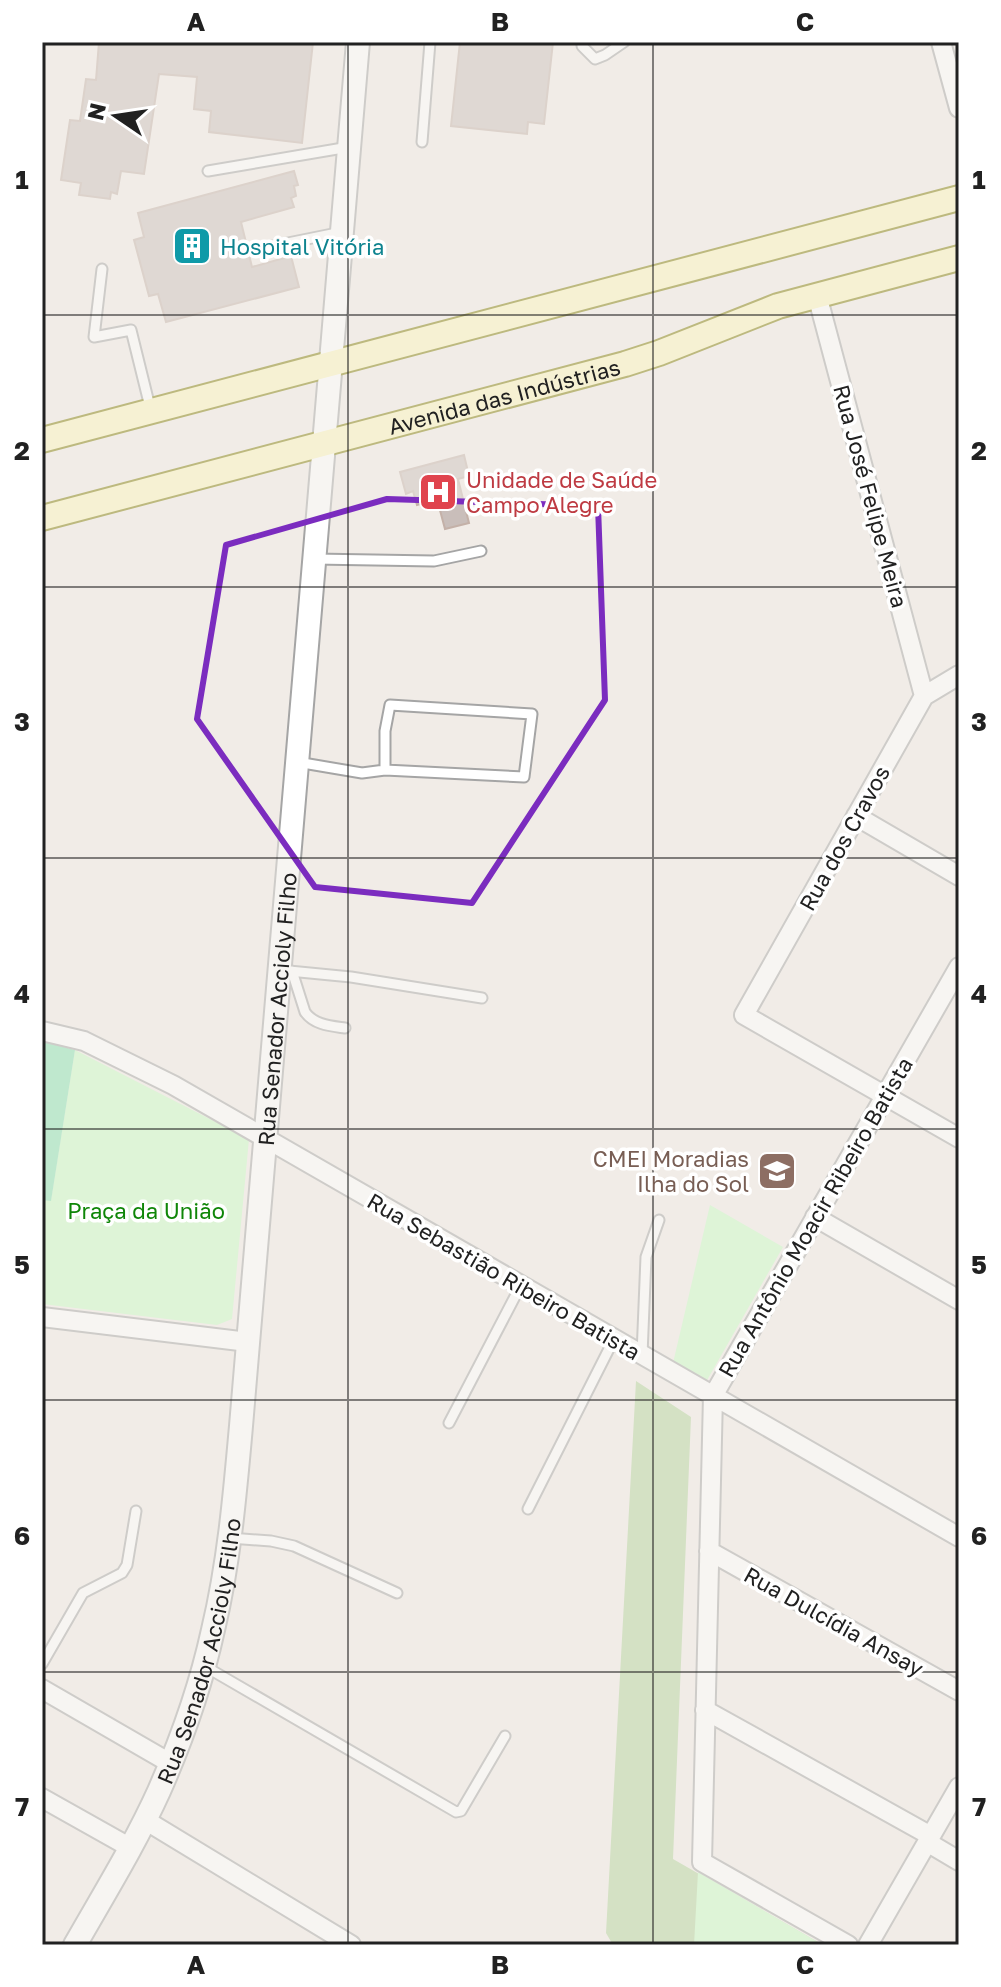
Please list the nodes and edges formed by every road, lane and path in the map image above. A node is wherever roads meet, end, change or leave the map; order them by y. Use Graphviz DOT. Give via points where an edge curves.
graph roads {
  1 [pos="358,42"];
  2 [pos="430,42"];
  3 [pos="582,42"];
  4 [pos="624,42"];
  5 [pos="941,42"];
  6 [pos="959,108"];
  7 [pos="422,142"];
  8 [pos="349,147"];
  9 [pos="208,171"];
  10 [pos="959,198"];
  11 [pos="342,232"];
  12 [pos="263,248"];
  13 [pos="959,258"];
  14 [pos="102,269"];
  15 [pos="817,295"];
  16 [pos="331,364"];
  17 [pos="151,411"];
  18 [pos="42,440"];
  19 [pos="324,444"];
  20 [pos="42,518"];
  21 [pos="481,551"];
  22 [pos="314,559"];
  23 [pos="959,675"];
  24 [pos="924,696"];
  25 [pos="297,762"];
  26 [pos="385,770"];
  27 [pos="856,816"];
  28 [pos="959,876"];
  29 [pos="286,970"];
  30 [pos="957,973"];
  31 [pos="482,998"];
  32 [pos="345,1028"];
  33 [pos="42,1031"];
  34 [pos="885,1096"];
  35 [pos="265,1138"];
  36 [pos="959,1138"];
  37 [pos="815,1217"];
  38 [pos="659,1220"];
  39 [pos="521,1285"];
  40 [pos="959,1300"];
  41 [pos="42,1317"];
  42 [pos="614,1339"];
  43 [pos="248,1342"];
  44 [pos="642,1355"];
  45 [pos="713,1396"];
  46 [pos="449,1423"];
  47 [pos="528,1509"];
  48 [pos="136,1511"];
  49 [pos="959,1537"];
  50 [pos="230,1538"];
  51 [pos="709,1551"];
  52 [pos="397,1593"];
  53 [pos="42,1664"];
  54 [pos="204,1666"];
  55 [pos="42,1689"];
  56 [pos="959,1691"];
  57 [pos="705,1710"];
  58 [pos="505,1736"];
  59 [pos="170,1763"];
  60 [pos="959,1787"];
  61 [pos="42,1798"];
  62 [pos="145,1820"];
  63 [pos="929,1839"];
  64 [pos="131,1848"];
  65 [pos="959,1861"];
  66 [pos="871,1940"];
  67 [pos="75,1945"];
  68 [pos="351,1945"];
  69 [pos="848,1945"];
  70 [pos="891,1945"];
  1 -- 8 [label="street, Rua Senador Accioly Filho"];
  2 -- 7 [label="lane"];
  3 -- 4 [label="lane" via="595,59"];
  5 -- 6 [label="street"];
  8 -- 9 [label="lane"];
  8 -- 11 [label="street, Rua Senador Accioly Filho"];
  10 -- 16 [label="main road"];
  11 -- 12 [label="lane"];
  11 -- 16 [label="street, Rua Senador Accioly Filho"];
  13 -- 15 [label="main road, Avenida das Indústrias"];
  14 -- 17 [label="lane" via="94,337 131,330"];
  15 -- 19 [label="main road, Avenida das Indústrias" via="625,364"];
  15 -- 24 [label="street, Rua José Felipe Meira"];
  16 -- 17 [label="main road"];
  16 -- 19 [label="street, Rua Senador Accioly Filho"];
  17 -- 18 [label="main road"];
  19 -- 20 [label="main road, Avenida das Indústrias"];
  19 -- 22 [label="street, Rua Senador Accioly Filho"];
  21 -- 22 [label="lane" via="434,561"];
  22 -- 25 [label="street, Rua Senador Accioly Filho"];
  23 -- 24 [label="street, Rua dos Cravos"];
  24 -- 27 [label="street, Rua dos Cravos"];
  25 -- 26 [label="lane" via="362,773"];
  25 -- 29 [label="street, Rua Senador Accioly Filho"];
  26 -- 26 [label="lane" via="524,777 532,714 390,705"];
  27 -- 28 [label="street"];
  27 -- 34 [label="street, Rua dos Cravos" via="744,1015"];
  29 -- 31 [label="lane"];
  29 -- 32 [label="lane" via="309,1018"];
  29 -- 35 [label="street, Rua Senador Accioly Filho"];
  30 -- 34 [label="street, Rua Antônio Moacir Ribeiro Batista"];
  33 -- 35 [label="street, Rua Sebastião Ribeiro Batista" via="114,1055"];
  34 -- 36 [label="street"];
  34 -- 37 [label="street, Rua Antônio Moacir Ribeiro Batista"];
  35 -- 39 [label="street, Rua Sebastião Ribeiro Batista"];
  35 -- 43 [label="street, Rua Senador Accioly Filho"];
  37 -- 40 [label="street"];
  37 -- 45 [label="street, Rua Antônio Moacir Ribeiro Batista"];
  38 -- 44 [label="lane" via="646,1257"];
  39 -- 42 [label="street, Rua Sebastião Ribeiro Batista"];
  39 -- 46 [label="lane"];
  41 -- 43 [label="street"];
  42 -- 44 [label="street, Rua Sebastião Ribeiro Batista"];
  42 -- 47 [label="lane"];
  43 -- 50 [label="street, Rua Senador Accioly Filho"];
  44 -- 45 [label="street, Rua Sebastião Ribeiro Batista"];
  45 -- 49 [label="street, Rua Sebastião Ribeiro Batista"];
  45 -- 51 [label="street, Rua Antônio Moacir Ribeiro Batista"];
  48 -- 53 [label="lane" via="127,1565 122,1573 83,1593"];
  50 -- 52 [label="lane" via="294,1546"];
  50 -- 54 [label="street, Rua Senador Accioly Filho"];
  51 -- 56 [label="street, Rua Dulcídia Ansay"];
  51 -- 57 [label="street, Rua Antônio Moacir Ribeiro Batista"];
  54 -- 58 [label="lane" via="456,1812"];
  54 -- 59 [label="street, Rua Senador Accioly Filho"];
  55 -- 59 [label="street"];
  57 -- 63 [label="street"];
  57 -- 69 [label="street, Rua Antônio Moacir Ribeiro Batista" via="702,1862"];
  59 -- 62 [label="street, Rua Senador Accioly Filho"];
  60 -- 63 [label="street"];
  61 -- 64 [label="street"];
  62 -- 64 [label="street, Rua Senador Accioly Filho"];
  62 -- 68 [label="street"];
  63 -- 65 [label="street"];
  63 -- 66 [label="street"];
  64 -- 67 [label="street, Rua Senador Accioly Filho"];
  66 -- 70 [label="street"];
}
